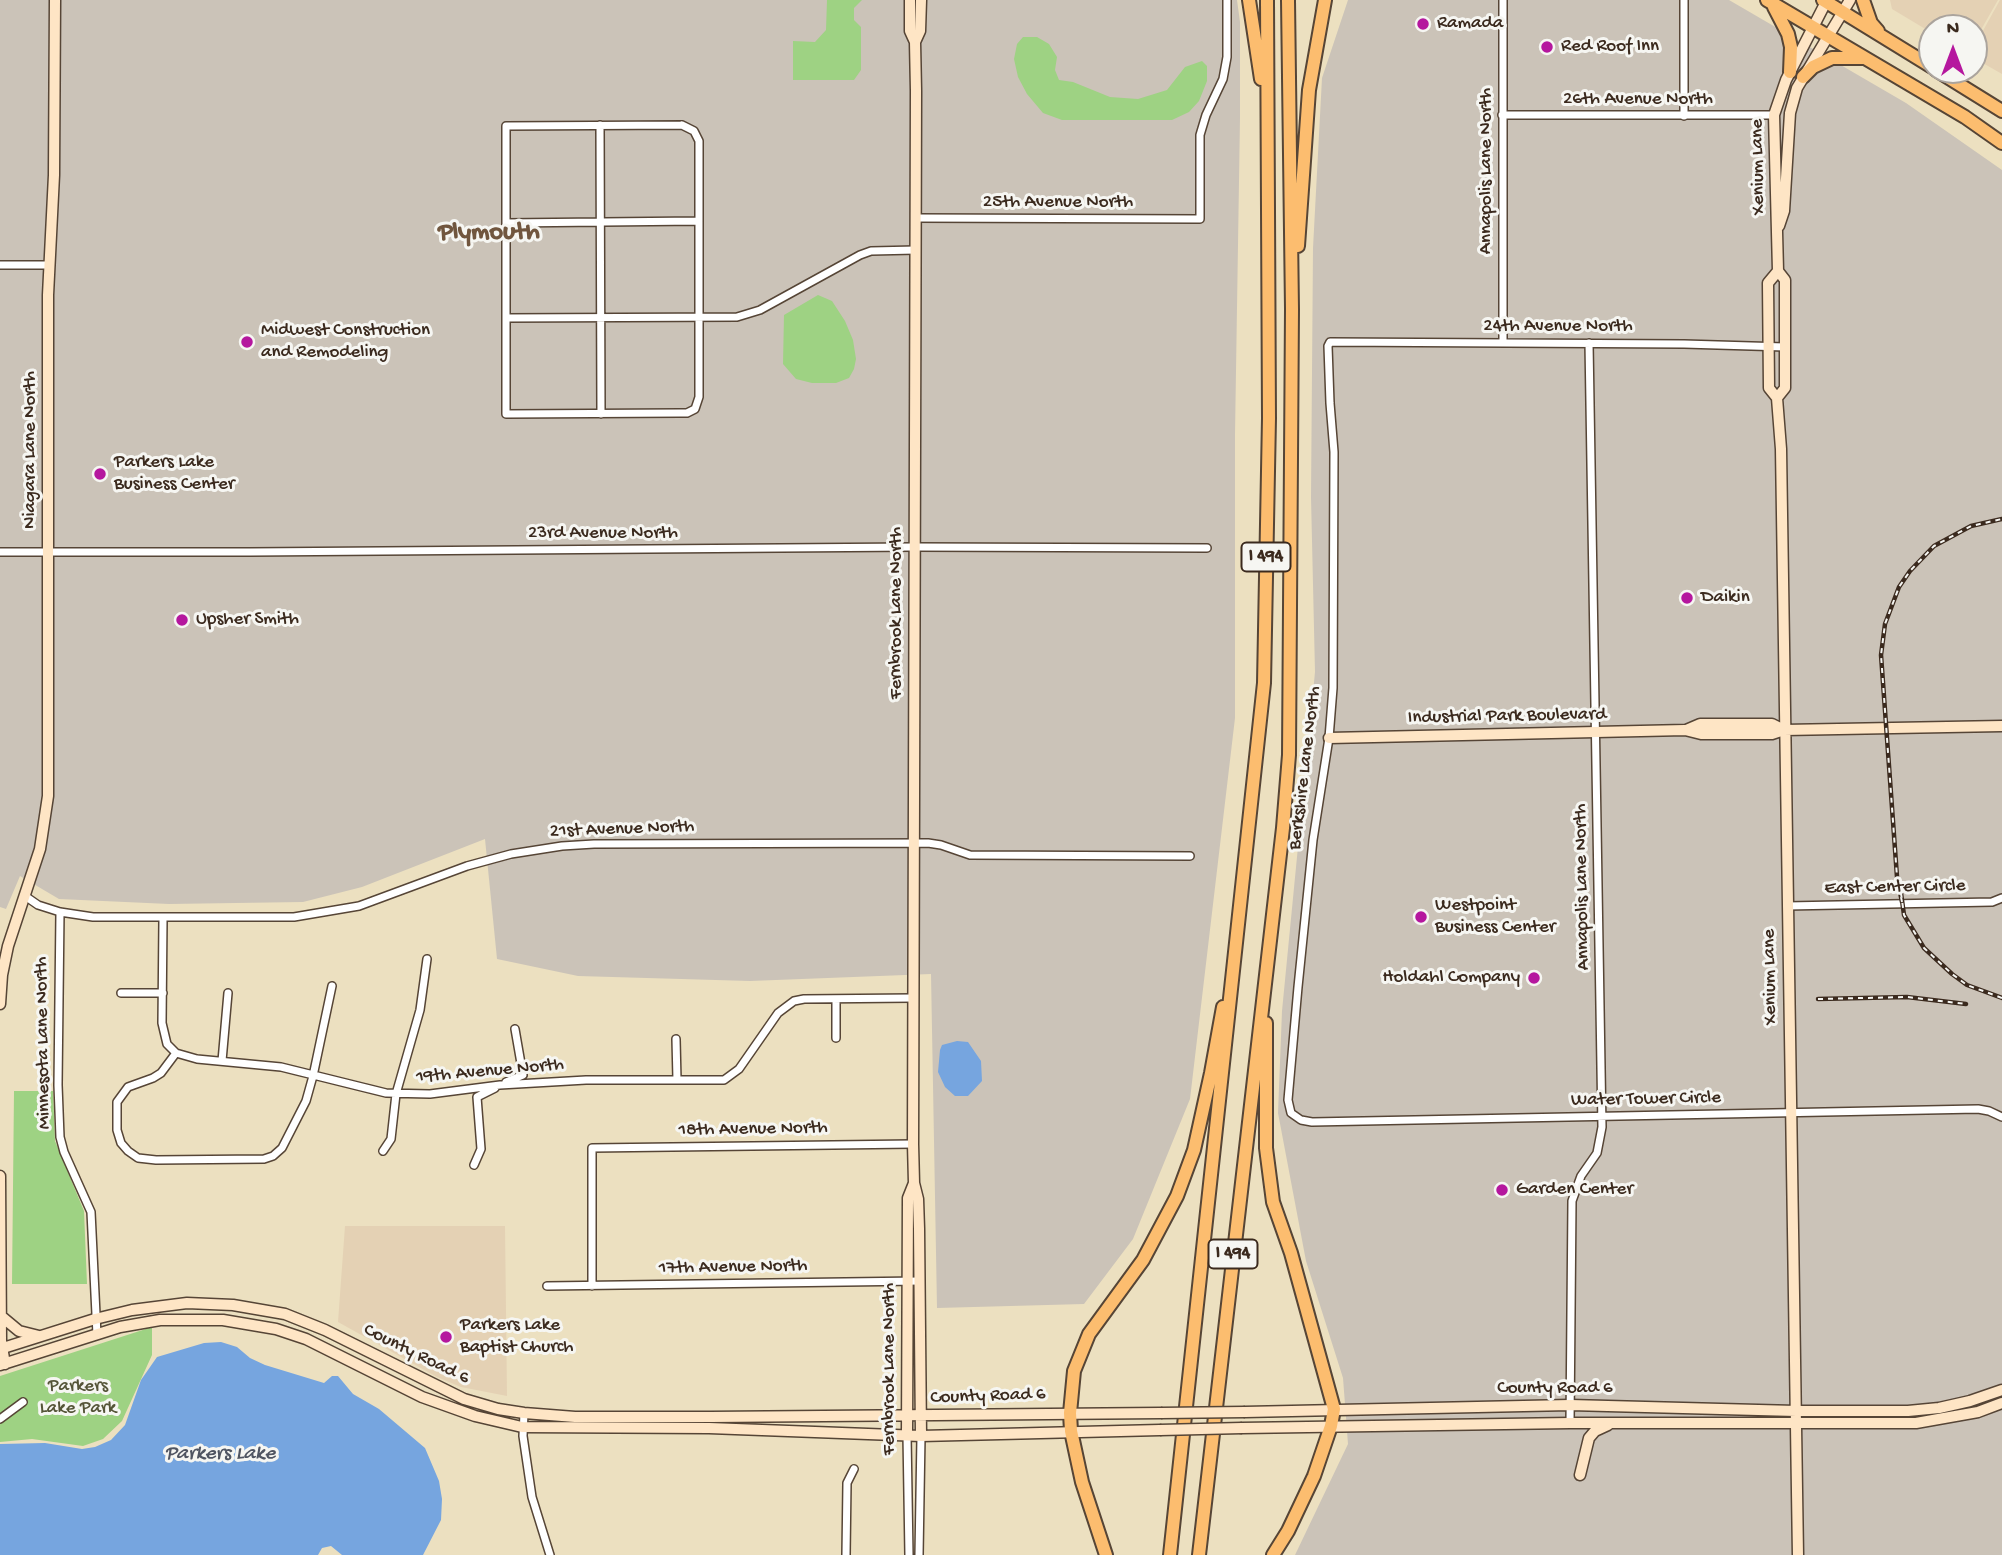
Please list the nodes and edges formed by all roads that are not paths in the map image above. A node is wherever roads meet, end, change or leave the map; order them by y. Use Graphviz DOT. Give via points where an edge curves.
graph roads {
  1 [pos="55,0"];
  2 [pos="910,0"];
  3 [pos="921,0"];
  4 [pos="1227,0"];
  5 [pos="1249,0"];
  6 [pos="1267,0"];
  7 [pos="1288,0"];
  8 [pos="1325,0"];
  9 [pos="1503,0"];
  10 [pos="1684,0"];
  11 [pos="1850,0"];
  12 [pos="1863,0"];
  13 [pos="1768,1"];
  14 [pos="1825,1"];
  15 [pos="1842,12"];
  16 [pos="1812,28"];
  17 [pos="1827,36"];
  18 [pos="1882,37"];
  19 [pos="915,42"];
  20 [pos="1866,58"];
  21 [pos="1918,59"];
  22 [pos="1796,75"];
  23 [pos="1958,84"];
  24 [pos="2002,111"];
  25 [pos="1774,115"];
  26 [pos="1502,116"];
  27 [pos="1684,116"];
  28 [pos="600,125"];
  29 [pos="2002,143"];
  30 [pos="1268,146"];
  31 [pos="916,218"];
  32 [pos="699,221"];
  33 [pos="600,222"];
  34 [pos="506,223"];
  35 [pos="1777,230"];
  36 [pos="916,250"];
  37 [pos="0,265"];
  38 [pos="48,265"];
  39 [pos="1778,271"];
  40 [pos="1292,309"];
  41 [pos="699,317"];
  42 [pos="506,318"];
  43 [pos="600,318"];
  44 [pos="1331,342"];
  45 [pos="1503,343"];
  46 [pos="1589,343"];
  47 [pos="1769,345"];
  48 [pos="1785,347"];
  49 [pos="1777,398"];
  50 [pos="601,414"];
  51 [pos="915,547"];
  52 [pos="1207,548"];
  53 [pos="0,552"];
  54 [pos="48,552"];
  55 [pos="2002,726"];
  56 [pos="1784,730"];
  57 [pos="1596,733"];
  58 [pos="1329,738"];
  59 [pos="914,843"];
  60 [pos="1190,856"];
  61 [pos="25,896"];
  62 [pos="2002,898"];
  63 [pos="1787,906"];
  64 [pos="60,912"];
  65 [pos="163,919"];
  66 [pos="1268,953"];
  67 [pos="428,959"];
  68 [pos="1235,966"];
  69 [pos="332,986"];
  70 [pos="121,993"];
  71 [pos="163,993"];
  72 [pos="228,993"];
  73 [pos="913,998"];
  74 [pos="836,999"];
  75 [pos="0,1004"];
  76 [pos="515,1029"];
  77 [pos="836,1038"];
  78 [pos="676,1039"];
  79 [pos="176,1053"];
  80 [pos="222,1060"];
  81 [pos="313,1076"];
  82 [pos="677,1080"];
  83 [pos="500,1085"];
  84 [pos="396,1094"];
  85 [pos="1291,1113"];
  86 [pos="1790,1113"];
  87 [pos="1602,1116"];
  88 [pos="2002,1117"];
  89 [pos="913,1144"];
  90 [pos="383,1151"];
  91 [pos="474,1165"];
  92 [pos="0,1175"];
  93 [pos="914,1183"];
  94 [pos="908,1281"];
  95 [pos="920,1281"];
  96 [pos="547,1286"];
  97 [pos="592,1286"];
  98 [pos="1,1315"];
  99 [pos="95,1319"];
  100 [pos="97,1335"];
  101 [pos="41,1336"];
  102 [pos="1,1349"];
  103 [pos="3,1364"];
  104 [pos="2002,1390"];
  105 [pos="23,1402"];
  106 [pos="2002,1403"];
  107 [pos="1570,1405"];
  108 [pos="1334,1409"];
  109 [pos="1796,1411"];
  110 [pos="1070,1412"];
  111 [pos="524,1413"];
  112 [pos="922,1416"];
  113 [pos="908,1417"];
  114 [pos="0,1419"];
  115 [pos="1570,1423"];
  116 [pos="1611,1424"];
  117 [pos="1796,1425"];
  118 [pos="1331,1426"];
  119 [pos="522,1427"];
  120 [pos="1070,1431"];
  121 [pos="908,1435"];
  122 [pos="921,1436"];
  123 [pos="854,1469"];
  124 [pos="1580,1475"];
  125 [pos="550,1555"];
  126 [pos="846,1555"];
  127 [pos="909,1555"];
  128 [pos="919,1555"];
  129 [pos="1107,1555"];
  130 [pos="1170,1555"];
  131 [pos="1199,1555"];
  132 [pos="1273,1555"];
  133 [pos="1798,1555"];
  1 -- 38 [label="main road, Niagara Lane North" via="54,175"];
  2 -- 19 [label="main road, Fernbrook Lane North" via="910,32"];
  3 -- 19 [label="main road, Fernbrook Lane North"];
  4 -- 31 [label="street, 25th Avenue North" via="1223,79 1200,135 1200,219"];
  5 -- 30 [label="highway"];
  6 -- 30 [label="highway, I 494"];
  7 -- 40 [label="highway, I 494"];
  8 -- 40 [label="highway" via="1309,90"];
  9 -- 26 [label="street, Annapolis Lane North"];
  10 -- 27 [label="street"];
  11 -- 15 [label="main road, Xenium Lane"];
  12 -- 18 [label="highway"];
  13 -- 16 [label="highway"];
  13 -- 22 [label="highway" via="1788,33"];
  14 -- 15 [label="highway"];
  14 -- 16 [label="main road, Xenium Lane"];
  15 -- 17 [label="main road, Xenium Lane"];
  15 -- 18 [label="highway"];
  16 -- 17 [label="highway"];
  16 -- 22 [label="main road, Xenium Lane"];
  17 -- 20 [label="highway"];
  17 -- 22 [label="main road, Xenium Lane"];
  18 -- 21 [label="highway"];
  19 -- 31 [label="main road, Fernbrook Lane North"];
  20 -- 22 [label="highway" via="1832,58"];
  20 -- 29 [label="highway"];
  22 -- 25 [label="main road, Xenium Lane"];
  22 -- 35 [label="main road, Xenium Lane" via="1784,211"];
  23 -- 24 [label="highway"];
  25 -- 27 [label="street, 26th Avenue North"];
  25 -- 35 [label="main road, Xenium Lane"];
  26 -- 27 [label="street, 26th Avenue North"];
  26 -- 45 [label="street, Annapolis Lane North"];
  28 -- 32 [label="street" via="682,125 694,131 699,141"];
  28 -- 33 [label="street"];
  28 -- 34 [label="street" via="506,126"];
  30 -- 68 [label="highway, I 494" via="1264,683"];
  31 -- 36 [label="main road, Fernbrook Lane North"];
  32 -- 33 [label="street"];
  32 -- 41 [label="street"];
  33 -- 34 [label="street"];
  33 -- 43 [label="street"];
  34 -- 42 [label="street"];
  35 -- 39 [label="main road, Xenium Lane"];
  36 -- 41 [label="street" via="860,254 760,310 737,317"];
  36 -- 51 [label="main road, Fernbrook Lane North"];
  37 -- 38 [label="street"];
  38 -- 54 [label="main road, Niagara Lane North"];
  39 -- 47 [label="main road, Xenium Lane" via="1768,283"];
  39 -- 48 [label="main road, Xenium Lane" via="1785,280"];
  40 -- 66 [label="highway, I 494" via="1289,755"];
  41 -- 43 [label="street"];
  41 -- 50 [label="street" via="699,402 695,409 687,413"];
  42 -- 43 [label="street"];
  42 -- 50 [label="street" via="506,414"];
  43 -- 50 [label="street"];
  44 -- 45 [label="street, 24th Avenue North"];
  44 -- 58 [label="street, Berkshire Lane North" via="1333,688"];
  45 -- 46 [label="street, 24th Avenue North"];
  46 -- 47 [label="street, 24th Avenue North"];
  46 -- 57 [label="street, Annapolis Lane North"];
  47 -- 48 [label="street, 24th Avenue North"];
  47 -- 49 [label="main road, Xenium Lane" via="1769,388"];
  48 -- 49 [label="main road, Xenium Lane" via="1785,388"];
  49 -- 56 [label="main road, Xenium Lane"];
  51 -- 52 [label="street, 23rd Avenue North"];
  51 -- 54 [label="street, 23rd Avenue North"];
  51 -- 59 [label="main road, Fernbrook Lane North"];
  53 -- 54 [label="street, 23rd Avenue North"];
  54 -- 61 [label="main road, Niagara Lane North" via="48,796 40,849"];
  55 -- 56 [label="main road, Industrial Park Boulevard"];
  56 -- 57 [label="main road, Industrial Park Boulevard" via="1769,734 1685,730"];
  56 -- 63 [label="main road, Xenium Lane"];
  57 -- 58 [label="main road, Industrial Park Boulevard"];
  57 -- 87 [label="street, Annapolis Lane North"];
  58 -- 85 [label="street, Berkshire Lane North" via="1298,987 1287,1100"];
  59 -- 60 [label="street, 21st Avenue North" via="941,845 970,855"];
  59 -- 65 [label="street, 21st Avenue North" via="562,846 498,857 384,899 327,913"];
  59 -- 73 [label="main road, Fernbrook Lane North"];
  61 -- 64 [label="street, 21st Avenue North"];
  61 -- 75 [label="main road, Niagara Lane North" via="8,946"];
  62 -- 63 [label="street, East Center Circle" via="1992,902"];
  63 -- 86 [label="main road, Xenium Lane"];
  64 -- 65 [label="street, 21st Avenue North"];
  64 -- 99 [label="street, Minnesota Lane North" via="60,1137 91,1212"];
  65 -- 71 [label="street"];
  66 -- 108 [label="highway" via="1266,1148 1273,1202"];
  66 -- 131 [label="highway, I 494"];
  67 -- 84 [label="street" via="420,1010"];
  68 -- 110 [label="highway" via="1226,987 1194,1150 1177,1196 1143,1260 1084,1343 1074,1371"];
  68 -- 130 [label="highway, I 494"];
  69 -- 81 [label="street"];
  70 -- 71 [label="street"];
  71 -- 79 [label="street" via="164,1035"];
  72 -- 80 [label="street"];
  73 -- 74 [label="street, 19th Avenue North"];
  73 -- 89 [label="main road, Fernbrook Lane North"];
  74 -- 77 [label="street"];
  74 -- 82 [label="street, 19th Avenue North" via="804,999 785,1006 732,1075 714,1081"];
  76 -- 83 [label="street" via="523,1075"];
  78 -- 82 [label="street"];
  79 -- 80 [label="street, 19th Avenue North"];
  79 -- 81 [label="street" via="161,1073 128,1087 117,1102 121,1143 138,1158 273,1156 282,1148 306,1101"];
  80 -- 81 [label="street, 19th Avenue North"];
  81 -- 84 [label="street, 19th Avenue North"];
  82 -- 83 [label="street, 19th Avenue North"];
  83 -- 84 [label="street, 19th Avenue North"];
  83 -- 91 [label="street" via="477,1097 481,1149"];
  84 -- 90 [label="street" via="391,1139"];
  85 -- 87 [label="street, Water Tower Circle" via="1312,1122"];
  86 -- 87 [label="street, Water Tower Circle"];
  86 -- 88 [label="street, Water Tower Circle" via="1978,1110"];
  86 -- 109 [label="main road, Xenium Lane"];
  87 -- 107 [label="street, Annapolis Lane North" via="1597,1153 1581,1176 1572,1201"];
  89 -- 93 [label="main road, Fernbrook Lane North"];
  89 -- 97 [label="street, 18th Avenue North" via="593,1148"];
  92 -- 98 [label="main road"];
  93 -- 94 [label="main road, Fernbrook Lane North" via="908,1198"];
  93 -- 95 [label="main road, Fernbrook Lane North"];
  94 -- 95 [label="street, 17th Avenue North"];
  94 -- 97 [label="street, 17th Avenue North"];
  94 -- 113 [label="main road, Fernbrook Lane North"];
  95 -- 112 [label="main road, Fernbrook Lane North"];
  96 -- 97 [label="street, 17th Avenue North"];
  98 -- 101 [label="main road" via="19,1331"];
  98 -- 102 [label="main road"];
  99 -- 100 [label="street, Minnesota Lane North"];
  99 -- 101 [label="main road, County Road 6"];
  99 -- 111 [label="main road, County Road 6" via="187,1303 259,1308 325,1331 464,1399"];
  100 -- 103 [label="main road, County Road 6"];
  100 -- 119 [label="main road, County Road 6" via="160,1320 250,1323 306,1339 422,1397"];
  101 -- 102 [label="main road, County Road 6"];
  102 -- 103 [label="main road"];
  104 -- 109 [label="main road, County Road 6" via="1939,1408"];
  105 -- 114 [label="street"];
  106 -- 117 [label="main road, County Road 6" via="1916,1423"];
  107 -- 108 [label="main road, County Road 6"];
  107 -- 109 [label="main road, County Road 6"];
  107 -- 115 [label="street, Annapolis Lane North"];
  108 -- 110 [label="main road, County Road 6, bridge"];
  108 -- 118 [label="highway"];
  109 -- 117 [label="main road, Xenium Lane"];
  110 -- 112 [label="main road, County Road 6"];
  110 -- 120 [label="highway"];
  111 -- 113 [label="main road, County Road 6"];
  111 -- 119 [label="street"];
  112 -- 113 [label="main road, County Road 6"];
  112 -- 122 [label="main road, Fernbrook Lane North"];
  113 -- 121 [label="main road, Fernbrook Lane North"];
  115 -- 116 [label="main road, County Road 6"];
  115 -- 118 [label="main road, County Road 6"];
  116 -- 117 [label="main road, County Road 6"];
  116 -- 124 [label="main road" via="1589,1438"];
  117 -- 133 [label="main road, Xenium Lane"];
  118 -- 120 [label="main road, County Road 6, bridge"];
  118 -- 132 [label="highway" via="1314,1476"];
  119 -- 121 [label="main road, County Road 6"];
  119 -- 125 [label="street" via="532,1497"];
  120 -- 122 [label="main road, County Road 6"];
  120 -- 129 [label="highway"];
  121 -- 122 [label="main road, County Road 6"];
  121 -- 127 [label="street, Fernbrook Lane North"];
  122 -- 128 [label="street, Fernbrook Lane North"];
  123 -- 126 [label="street" via="846,1483"];
}
